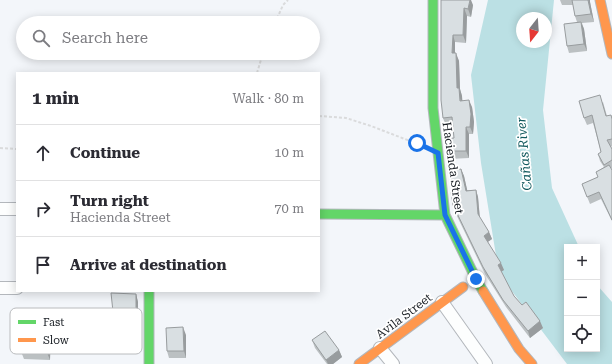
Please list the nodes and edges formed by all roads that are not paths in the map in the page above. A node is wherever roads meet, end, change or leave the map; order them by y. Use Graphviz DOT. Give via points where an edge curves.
graph roads {
  1 [pos="433,0"];
  2 [pos="600,0"];
  3 [pos="612,54"];
  4 [pos="0,209"];
  5 [pos="16,209"];
  6 [pos="320,214"];
  7 [pos="445,215"];
  8 [pos="463,287"];
  9 [pos="0,288"];
  10 [pos="16,288"];
  11 [pos="149,292"];
  12 [pos="442,302"];
  13 [pos="380,348"];
  14 [pos="149,364"];
  15 [pos="359,364"];
  16 [pos="392,364"];
  17 [pos="486,364"];
  18 [pos="532,364"];
  1 -- 7 [label="street, Hacienda Street" via="433,108"];
  2 -- 3 [label="street"];
  4 -- 5 [label="street"];
  6 -- 7 [label="street"];
  7 -- 18 [label="street, Hacienda Street" via="476,279 519,349"];
  8 -- 12 [label="street, Avila Street"];
  9 -- 10 [label="street"];
  11 -- 14 [label="street"];
  12 -- 13 [label="street, Avila Street"];
  12 -- 17 [label="street"];
  13 -- 15 [label="street, Avila Street"];
  13 -- 16 [label="street"];
}
